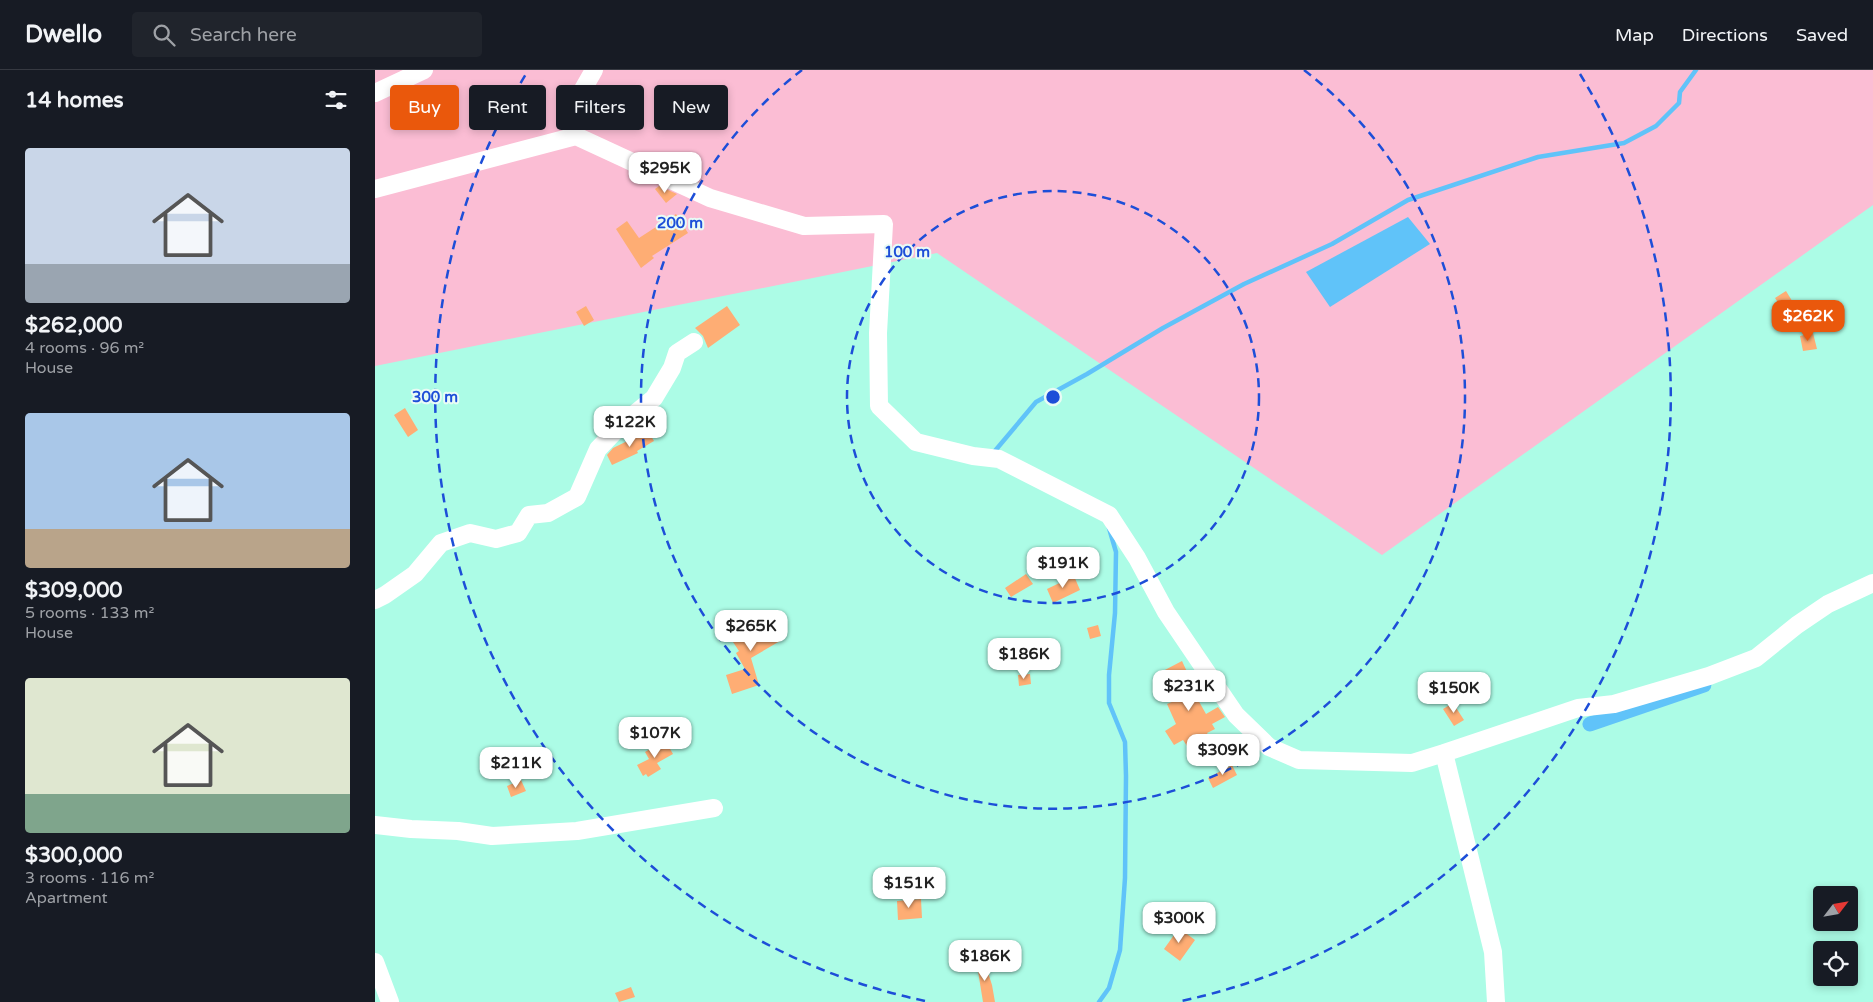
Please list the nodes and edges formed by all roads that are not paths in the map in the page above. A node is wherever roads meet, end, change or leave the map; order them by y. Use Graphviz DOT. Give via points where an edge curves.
graph roads {
  1 [pos="424,70"];
  2 [pos="594,70"];
  3 [pos="375,93"];
  4 [pos="576,136"];
  5 [pos="375,189"];
  6 [pos="694,342"];
  7 [pos="1873,583"];
  8 [pos="375,600"];
  9 [pos="1444,752"];
  10 [pos="714,808"];
  11 [pos="375,824"];
  12 [pos="375,962"];
  13 [pos="390,1002"];
  14 [pos="1495,1002"];
  1 -- 3 [label="street"];
  2 -- 4 [label="street" via="574,105"];
  4 -- 5 [label="street"];
  4 -- 9 [label="street" via="710,198 804,226 884,224 878,334 879,406 916,442 999,459 1109,515 1166,612 1236,715 1269,747 1299,760 1412,763"];
  6 -- 8 [label="street" via="677,353 654,398 598,449 577,498 547,513 529,515 518,533 496,539 470,533 441,543 415,574"];
  7 -- 9 [label="street" via="1828,604 1756,658 1709,676 1613,704 1578,708"];
  9 -- 14 [label="street" via="1493,952"];
  10 -- 11 [label="street" via="577,831 492,836"];
  12 -- 13 [label="street"];
}
